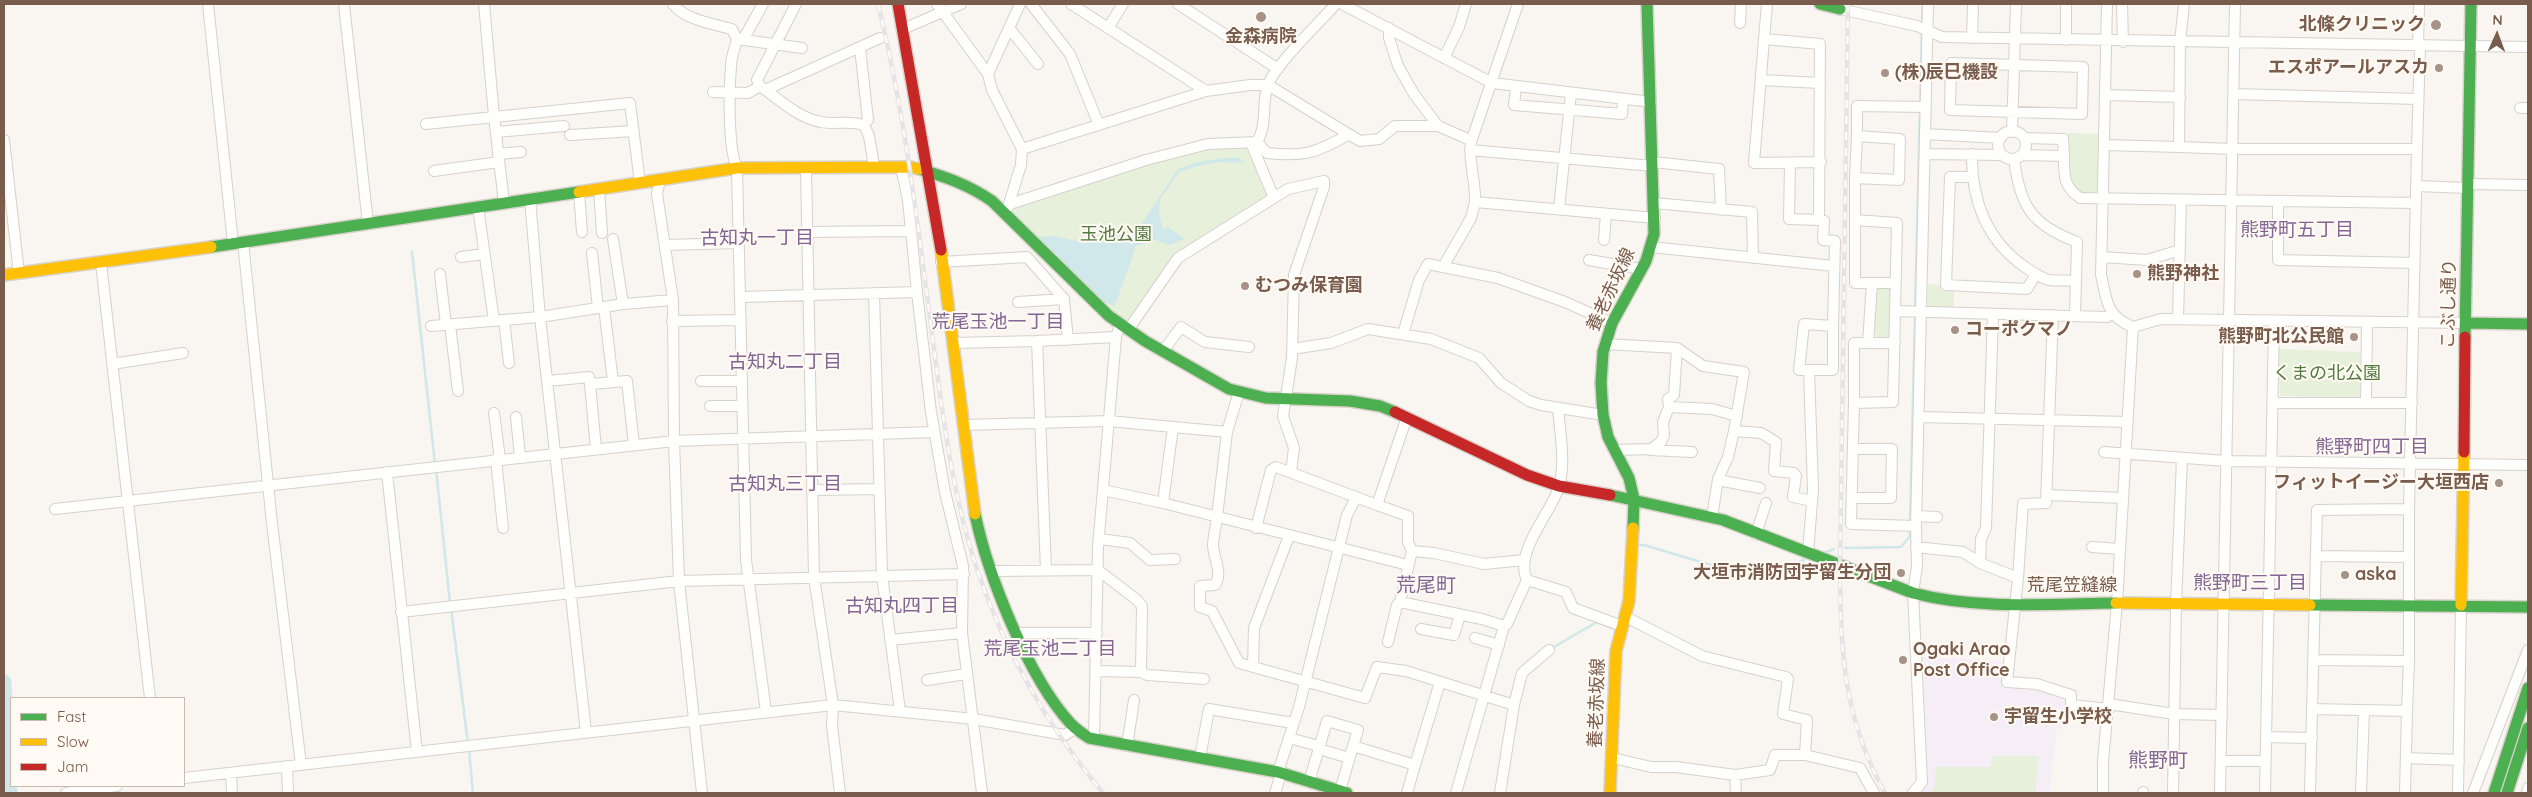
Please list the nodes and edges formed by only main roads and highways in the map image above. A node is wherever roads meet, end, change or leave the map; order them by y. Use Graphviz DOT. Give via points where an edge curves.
graph roads {
  1 [pos="898,4"];
  2 [pos="1647,4"];
  3 [pos="1820,4"];
  4 [pos="2471,4"];
  5 [pos="1840,7"];
  6 [pos="927,170"];
  7 [pos="4,275"];
  8 [pos="2466,323"];
  9 [pos="2528,324"];
  10 [pos="1634,499"];
  11 [pos="2461,605"];
  12 [pos="2528,607"];
  13 [pos="2528,688"];
  14 [pos="2528,728"];
  15 [pos="1344,792"];
  16 [pos="1610,793"];
  17 [pos="2494,793"];
  18 [pos="2507,793"];
  1 -- 6 [label="main road"];
  2 -- 10 [label="main road, 養老赤坂線" via="1655,218 1651,247 1612,323 1605,344 1601,383 1608,437 1630,478"];
  3 -- 5 [label="main road"];
  4 -- 8 [label="main road, こぶし通り"];
  6 -- 7 [label="main road, 荒尾笠縫線" via="874,166 737,168"];
  6 -- 10 [label="main road, 荒尾笠縫線" via="975,189 1007,208 1080,290 1124,328 1239,392 1266,398 1350,401 1380,406 1527,475 1559,486"];
  6 -- 15 [label="main road" via="954,343 977,525 1018,633 1061,712 1083,735 1094,739 1279,773"];
  8 -- 9 [label="main road"];
  8 -- 11 [label="main road, こぶし通り"];
  10 -- 11 [label="main road, 荒尾笠縫線" via="1712,517 1913,593 1968,604"];
  10 -- 16 [label="main road, 養老赤坂線" via="1629,601 1616,651"];
  11 -- 12 [label="main road, 荒尾笠縫線"];
  13 -- 17 [label="main road"];
  14 -- 18 [label="main road"];
}
